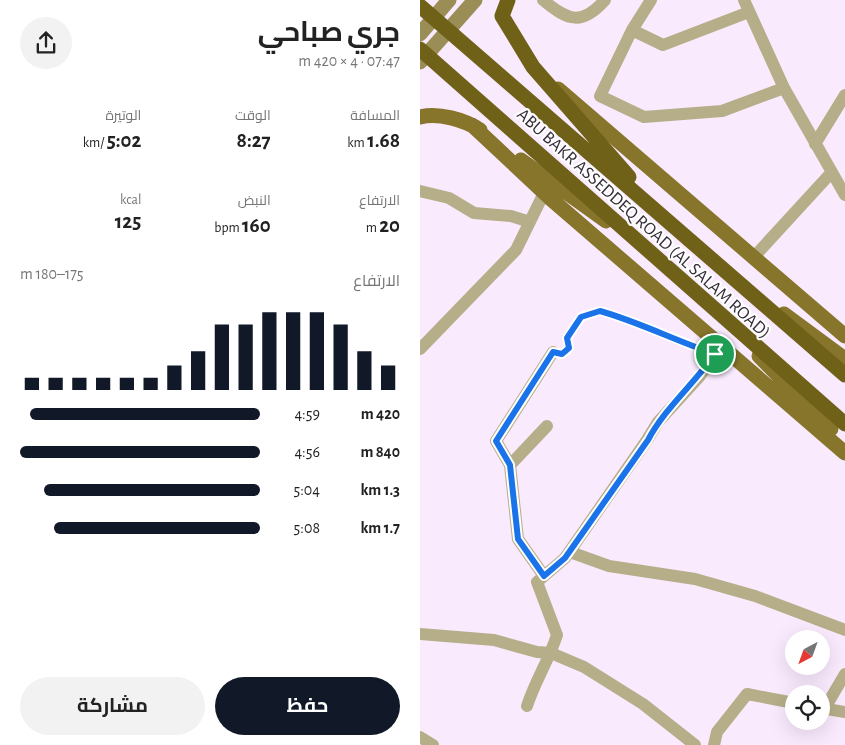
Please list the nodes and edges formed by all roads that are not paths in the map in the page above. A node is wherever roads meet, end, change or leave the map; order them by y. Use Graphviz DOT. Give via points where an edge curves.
graph roads {
  1 [pos="449,0"];
  2 [pos="475,0"];
  3 [pos="508,0"];
  4 [pos="544,0"];
  5 [pos="605,0"];
  6 [pos="651,0"];
  7 [pos="420,6"];
  8 [pos="747,6"];
  9 [pos="632,30"];
  10 [pos="420,34"];
  11 [pos="420,49"];
  12 [pos="420,62"];
  13 [pos="533,67"];
  14 [pos="784,88"];
  15 [pos="845,95"];
  16 [pos="420,117"];
  17 [pos="472,125"];
  18 [pos="815,144"];
  19 [pos="831,173"];
  20 [pos="420,191"];
  21 [pos="544,192"];
  22 [pos="845,196"];
  23 [pos="666,219"];
  24 [pos="530,222"];
  25 [pos="642,246"];
  26 [pos="752,258"];
  27 [pos="731,275"];
  28 [pos="709,306"];
  29 [pos="845,336"];
  30 [pos="420,349"];
  31 [pos="718,350"];
  32 [pos="553,352"];
  33 [pos="845,359"];
  34 [pos="845,375"];
  35 [pos="845,424"];
  36 [pos="547,426"];
  37 [pos="845,443"];
  38 [pos="845,453"];
  39 [pos="510,465"];
  40 [pos="570,552"];
  41 [pos="544,576"];
  42 [pos="845,630"];
  43 [pos="420,634"];
  44 [pos="551,653"];
  45 [pos="845,674"];
  46 [pos="830,697"];
  47 [pos="785,701"];
  48 [pos="528,706"];
  49 [pos="830,709"];
  50 [pos="845,712"];
  51 [pos="420,737"];
  52 [pos="433,745"];
  53 [pos="695,745"];
  54 [pos="714,745"];
  1 -- 10 [label="main road"];
  2 -- 12 [label="main road"];
  3 -- 13 [label="highway" via="502,16"];
  4 -- 5 [label="street" via="557,12 574,18 593,14"];
  6 -- 9 [label="street"];
  7 -- 23 [label="highway, ABU BAKR ASSEDDEQ ROAD (AL SALAM ROAD)"];
  8 -- 9 [label="street" via="663,45"];
  8 -- 14 [label="street"];
  9 -- 14 [label="street" via="600,96 644,117 722,111"];
  11 -- 25 [label="highway, ABU BAKR ASSEDDEQ ROAD (AL SALAM ROAD)"];
  13 -- 23 [label="highway"];
  13 -- 26 [label="main road"];
  14 -- 18 [label="street"];
  15 -- 18 [label="street"];
  16 -- 17 [label="main road" via="450,118"];
  17 -- 21 [label="main road"];
  17 -- 25 [label="main road"];
  18 -- 19 [label="street"];
  19 -- 22 [label="street"];
  19 -- 26 [label="street"];
  20 -- 24 [label="street" via="449,198 474,213 501,214"];
  21 -- 24 [label="street"];
  21 -- 31 [label="main road"];
  23 -- 27 [label="highway, ABU BAKR ASSEDDEQ ROAD (AL SALAM ROAD)"];
  24 -- 30 [label="street" via="516,250"];
  25 -- 28 [label="highway, ABU BAKR ASSEDDEQ ROAD (AL SALAM ROAD)"];
  26 -- 29 [label="main road"];
  27 -- 33 [label="main road"];
  27 -- 34 [label="highway, ABU BAKR ASSEDDEQ ROAD (AL SALAM ROAD)"];
  28 -- 35 [label="highway, ABU BAKR ASSEDDEQ ROAD (AL SALAM ROAD)"];
  28 -- 37 [label="main road"];
  31 -- 32 [label="lane" via="671,339 600,311 581,317 567,338 569,348 562,354"];
  31 -- 38 [label="main road"];
  31 -- 40 [label="street" via="700,376 658,422"];
  32 -- 39 [label="street" via="496,441"];
  36 -- 39 [label="street"];
  39 -- 41 [label="street" via="518,539"];
  40 -- 41 [label="street"];
  40 -- 42 [label="street" via="609,566 695,580 754,596"];
  41 -- 44 [label="street" via="537,582 557,635"];
  43 -- 44 [label="street" via="494,640"];
  44 -- 48 [label="street" via="533,686"];
  44 -- 53 [label="street" via="584,667 644,704"];
  45 -- 46 [label="street"];
  47 -- 54 [label="street" via="748,694 717,732"];
  49 -- 50 [label="street"];
  51 -- 52 [label="street"];
}
